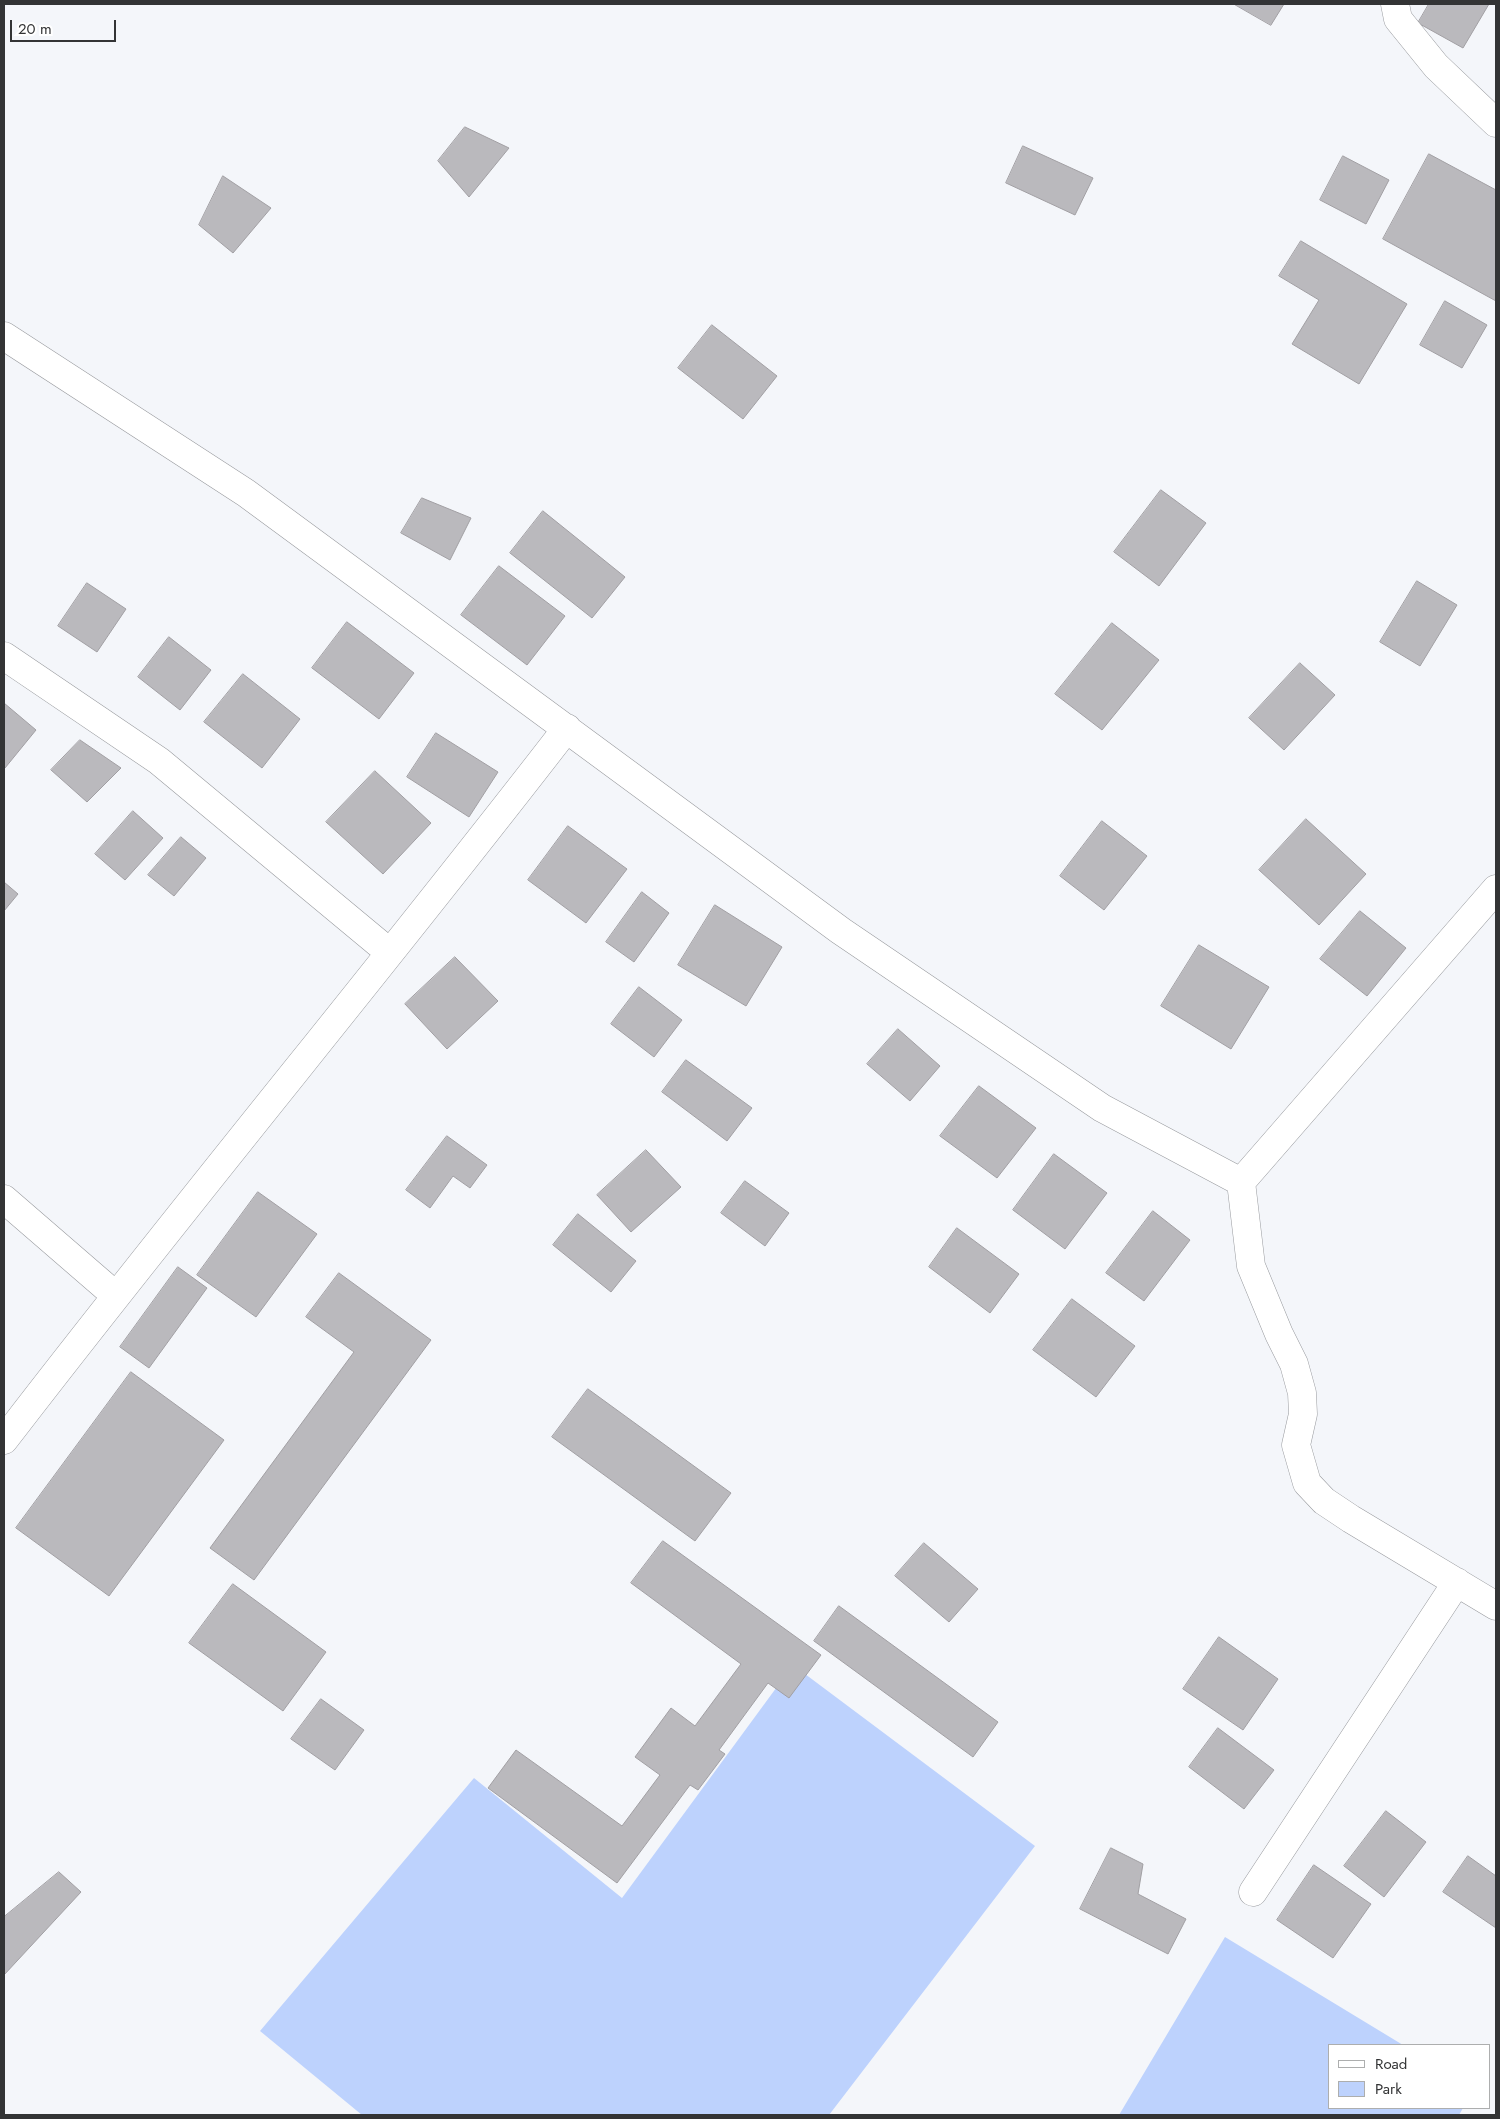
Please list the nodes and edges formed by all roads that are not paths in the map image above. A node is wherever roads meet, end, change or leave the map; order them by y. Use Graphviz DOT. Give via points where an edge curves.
graph roads {
  1 [pos="1395,4"];
  2 [pos="1496,123"];
  3 [pos="4,336"];
  4 [pos="4,656"];
  5 [pos="567,728"];
  6 [pos="1496,889"];
  7 [pos="389,952"];
  8 [pos="1241,1182"];
  9 [pos="4,1200"];
  10 [pos="115,1295"];
  11 [pos="4,1440"];
  12 [pos="1458,1582"];
  13 [pos="1496,1606"];
  14 [pos="1252,1892"];
  1 -- 2 [label="street" via="1398,19 1436,66"];
  3 -- 5 [label="street" via="246,493"];
  4 -- 7 [label="street" via="159,761"];
  5 -- 7 [label="street"];
  5 -- 8 [label="street" via="841,931 1102,1108"];
  6 -- 8 [label="street"];
  7 -- 10 [label="street"];
  8 -- 12 [label="street" via="1251,1266 1294,1364 1302,1392 1303,1414 1296,1445 1307,1483 1324,1501 1351,1519"];
  9 -- 10 [label="street"];
  10 -- 11 [label="street"];
  12 -- 13 [label="street"];
  12 -- 14 [label="street"];
}
